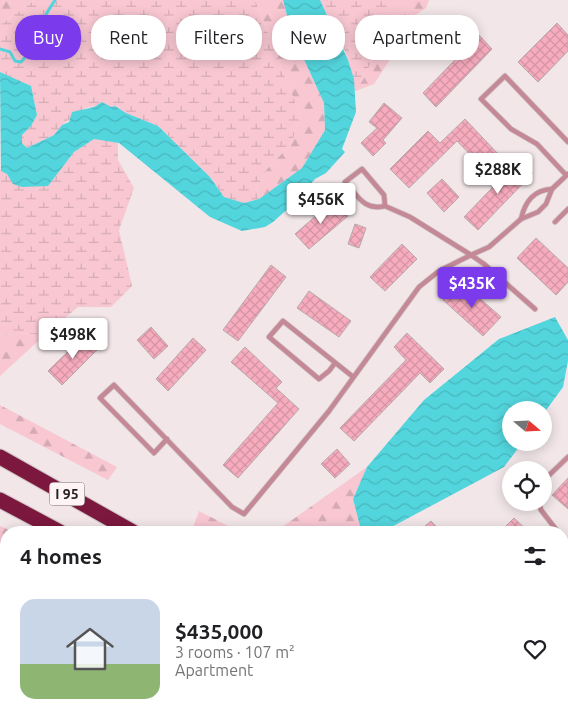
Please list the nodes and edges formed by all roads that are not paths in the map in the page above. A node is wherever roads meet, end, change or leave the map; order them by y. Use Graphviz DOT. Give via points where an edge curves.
graph roads {
  1 [pos="568,142"];
  2 [pos="567,175"];
  3 [pos="552,189"];
  4 [pos="385,206"];
  5 [pos="568,209"];
  6 [pos="521,219"];
  7 [pos="555,222"];
  8 [pos="471,255"];
  9 [pos="535,309"];
  10 [pos="335,363"];
  11 [pos="352,376"];
  12 [pos="167,439"];
  13 [pos="0,458"];
  14 [pos="568,458"];
  15 [pos="552,473"];
  16 [pos="0,500"];
  17 [pos="543,511"];
  18 [pos="49,526"];
  19 [pos="122,526"];
  20 [pos="554,526"];
  1 -- 2 [label="lane" via="505,76 481,99 510,129 537,144"];
  2 -- 3 [label="lane"];
  3 -- 6 [label="lane" via="546,204 538,212"];
  3 -- 6 [label="lane" via="542,190 531,197"];
  4 -- 4 [label="lane" via="384,195 362,169 345,182 364,204 374,208"];
  4 -- 8 [label="lane" via="410,217"];
  5 -- 7 [label="lane"];
  6 -- 8 [label="lane" via="488,247"];
  8 -- 9 [label="lane"];
  8 -- 11 [label="lane" via="439,271 419,287"];
  10 -- 10 [label="lane" via="283,320 269,337 319,379"];
  10 -- 11 [label="lane"];
  11 -- 12 [label="lane" via="329,411 244,514 232,507"];
  12 -- 12 [label="lane" via="154,453 100,398 114,385"];
  13 -- 19 [label="highway, I 95"];
  14 -- 15 [label="lane"];
  16 -- 18 [label="highway, I 95"];
  17 -- 20 [label="lane"];
}
